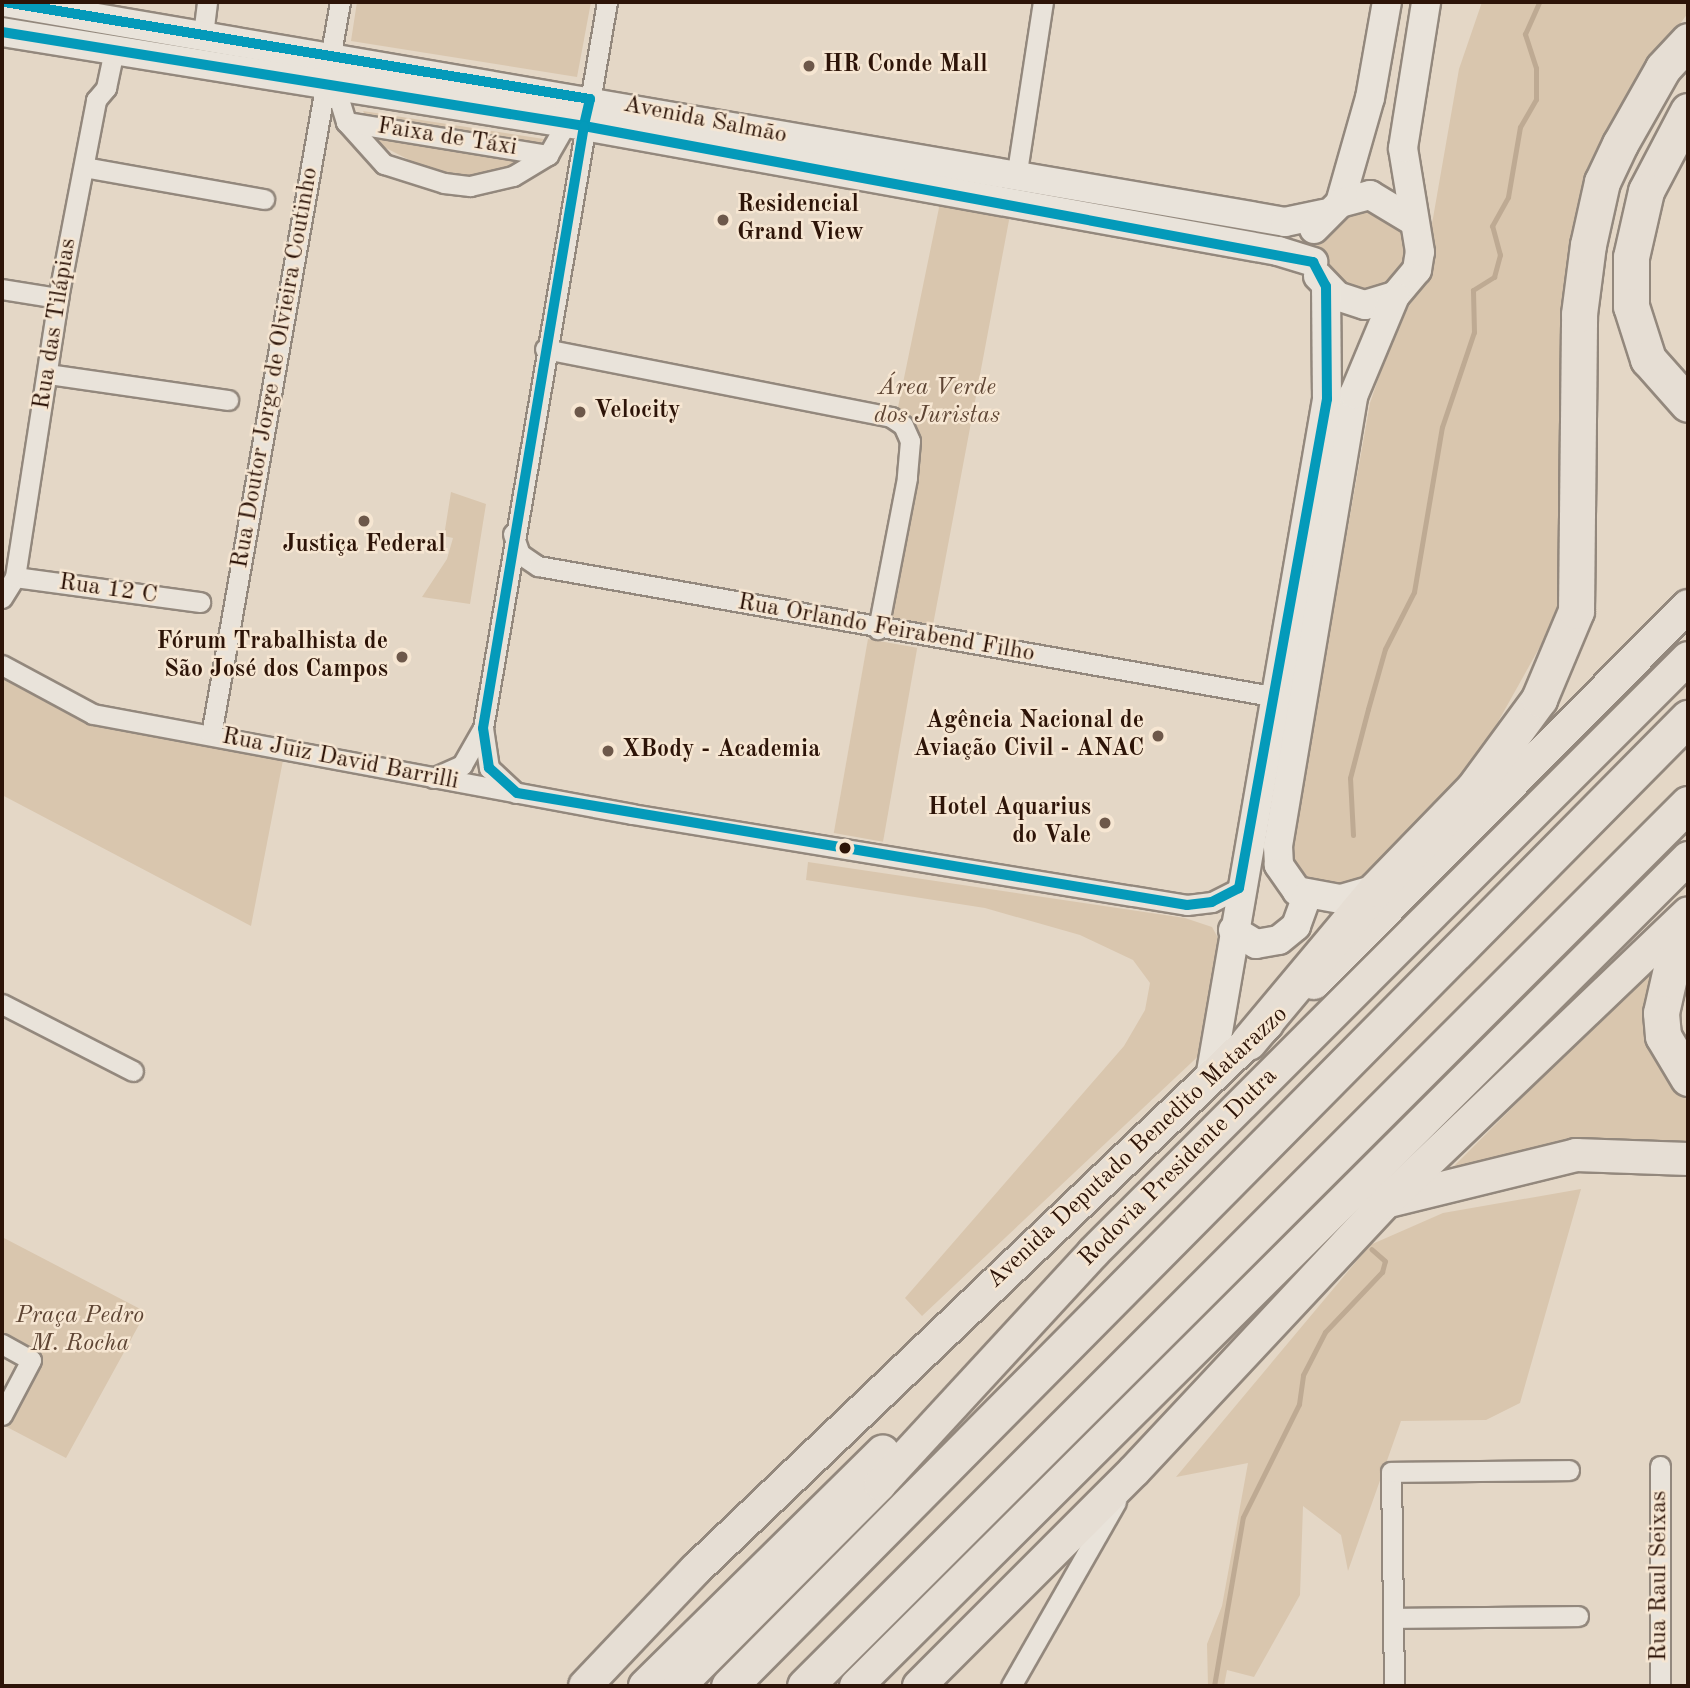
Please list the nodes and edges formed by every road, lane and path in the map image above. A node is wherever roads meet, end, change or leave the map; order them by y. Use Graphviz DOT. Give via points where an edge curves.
graph roads {
  1 [pos="4,2"];
  2 [pos="207,2"];
  3 [pos="340,2"];
  4 [pos="607,2"];
  5 [pos="1043,2"];
  6 [pos="1387,2"];
  7 [pos="1426,2"];
  8 [pos="2,32"];
  9 [pos="203,35"];
  10 [pos="1688,41"];
  11 [pos="114,50"];
  12 [pos="331,55"];
  13 [pos="166,58"];
  14 [pos="330,85"];
  15 [pos="1688,111"];
  16 [pos="580,116"];
  17 [pos="346,122"];
  18 [pos="548,155"];
  19 [pos="84,167"];
  20 [pos="961,169"];
  21 [pos="1016,178"];
  22 [pos="943,191"];
  23 [pos="264,199"];
  24 [pos="1331,209"];
  25 [pos="1410,219"];
  26 [pos="1319,274"];
  27 [pos="2,289"];
  28 [pos="1395,296"];
  29 [pos="58,298"];
  30 [pos="545,349"];
  31 [pos="48,374"];
  32 [pos="228,400"];
  33 [pos="1688,404"];
  34 [pos="513,533"];
  35 [pos="15,577"];
  36 [pos="2,598"];
  37 [pos="200,603"];
  38 [pos="1688,606"];
  39 [pos="878,629"];
  40 [pos="1688,658"];
  41 [pos="2,666"];
  42 [pos="1277,697"];
  43 [pos="1688,718"];
  44 [pos="483,728"];
  45 [pos="211,735"];
  46 [pos="433,778"];
  47 [pos="517,793"];
  48 [pos="1688,804"];
  49 [pos="1688,858"];
  50 [pos="1239,888"];
  51 [pos="1376,889"];
  52 [pos="1307,895"];
  53 [pos="1688,913"];
  54 [pos="1233,930"];
  55 [pos="1688,930"];
  56 [pos="2,1004"];
  57 [pos="1248,1042"];
  58 [pos="133,1071"];
  59 [pos="1210,1079"];
  60 [pos="1688,1079"];
  61 [pos="1688,1159"];
  62 [pos="1385,1203"];
  63 [pos="1093,1253"];
  64 [pos="2,1344"];
  65 [pos="2,1415"];
  66 [pos="1660,1466"];
  67 [pos="1569,1470"];
  68 [pos="1134,1471"];
  69 [pos="1578,1616"];
  70 [pos="1394,1618"];
  71 [pos="907,1633"];
  72 [pos="585,1686"];
  73 [pos="645,1686"];
  74 [pos="678,1686"];
  75 [pos="729,1686"];
  76 [pos="806,1686"];
  77 [pos="856,1686"];
  78 [pos="867,1686"];
  79 [pos="919,1686"];
  80 [pos="1011,1686"];
  81 [pos="1394,1686"];
  82 [pos="1660,1686"];
  1 -- 9 [label="street, Avenida Salmão"];
  2 -- 9 [label="street"];
  3 -- 12 [label="street, Rua Doutor Jorge de Olvieira Coutinho"];
  4 -- 16 [label="street"];
  5 -- 21 [label="street"];
  6 -- 24 [label="street" via="1370,98"];
  7 -- 25 [label="street" via="1403,148"];
  8 -- 11 [label="street, Avenida Salmão"];
  9 -- 12 [label="street, Avenida Salmão"];
  9 -- 13 [label="street" via="193,48"];
  10 -- 51 [label="highway" via="1663,68 1620,144 1602,182 1588,245 1579,314 1576,611 1539,699 1473,789"];
  11 -- 13 [label="street, Avenida Salmão"];
  11 -- 19 [label="street, Rua das Tilápias"];
  12 -- 14 [label="street, Rua Doutor Jorge de Olvieira Coutinho"];
  12 -- 16 [label="street, Avenida Salmão"];
  13 -- 14 [label="street, Avenida Salmão"];
  14 -- 16 [label="street, Avenida Salmão"];
  14 -- 17 [label="street"];
  14 -- 45 [label="street, Rua Doutor Jorge de Olvieira Coutinho"];
  15 -- 33 [label="highway" via="1646,191 1631,257 1631,306 1648,359"];
  16 -- 18 [label="street"];
  16 -- 20 [label="street, Avenida Salmão"];
  16 -- 22 [label="street, Avenida Salmão"];
  16 -- 30 [label="street"];
  17 -- 18 [label="street, Faixa de Táxi"];
  17 -- 18 [label="street" via="384,164 444,183 470,186 513,176"];
  19 -- 23 [label="street"];
  19 -- 29 [label="street, Rua das Tilápias"];
  20 -- 21 [label="street, Avenida Salmão"];
  20 -- 22 [label="street"];
  21 -- 24 [label="street, Avenida Salmão" via="1285,222"];
  22 -- 26 [label="street, Avenida Salmão" via="1278,251"];
  24 -- 25 [label="street" via="1370,195"];
  24 -- 26 [label="street" via="1314,229"];
  25 -- 28 [label="street" via="1420,252 1417,270"];
  26 -- 28 [label="street" via="1366,305"];
  26 -- 42 [label="street" via="1327,399"];
  27 -- 29 [label="street"];
  28 -- 52 [label="street" via="1354,394 1282,810 1279,865 1286,880"];
  29 -- 31 [label="street, Rua das Tilápias"];
  30 -- 34 [label="street"];
  30 -- 39 [label="street" via="891,417 903,425 909,458"];
  31 -- 32 [label="street"];
  31 -- 35 [label="street, Rua das Tilápias"];
  34 -- 39 [label="street, Rua Orlando Feirabend Filho" via="520,554 538,566"];
  34 -- 44 [label="street"];
  35 -- 36 [label="street, Rua das Tilápias"];
  35 -- 37 [label="street, Rua 12 C"];
  38 -- 57 [label="main road, Avenida Deputado Benedito Matarazzo" via="1336,963"];
  39 -- 42 [label="street, Rua Orlando Feirabend Filho"];
  40 -- 63 [label="main road, Rodovia Presidente Dutra"];
  41 -- 45 [label="street, Rua Juiz David Barrilli" via="93,714"];
  42 -- 50 [label="street"];
  43 -- 75 [label="highway, Rodovia Presidente Dutra"];
  44 -- 46 [label="street" via="462,765"];
  44 -- 47 [label="street" via="489,768"];
  45 -- 46 [label="street, Rua Juiz David Barrilli"];
  46 -- 47 [label="street, Rua Juiz David Barrilli"];
  47 -- 50 [label="street, Rua Juiz David Barrilli" via="1187,905 1212,902"];
  48 -- 76 [label="highway"];
  49 -- 71 [label="main road"];
  50 -- 54 [label="street"];
  51 -- 52 [label="street" via="1340,899"];
  51 -- 57 [label="highway"];
  52 -- 54 [label="street" via="1296,926 1279,940 1256,944"];
  53 -- 62 [label="main road"];
  54 -- 59 [label="street"];
  55 -- 60 [label="highway" via="1663,991 1661,1025"];
  56 -- 58 [label="street"];
  57 -- 59 [label="main road, Avenida Deputado Benedito Matarazzo"];
  59 -- 72 [label="main road, Avenida Deputado Benedito Matarazzo" via="689,1576"];
  61 -- 62 [label="main road" via="1576,1155"];
  62 -- 68 [label="main road"];
  63 -- 73 [label="main road"];
  63 -- 74 [label="main road, Rodovia Presidente Dutra" via="880,1484"];
  64 -- 65 [label="street" via="31,1360"];
  66 -- 82 [label="street, Rua Raul Seixas"];
  67 -- 70 [label="street" via="1391,1472"];
  68 -- 79 [label="main road"];
  68 -- 80 [label="street"];
  69 -- 70 [label="street"];
  70 -- 81 [label="street"];
  71 -- 77 [label="main road"];
  71 -- 78 [label="main road"];
}
